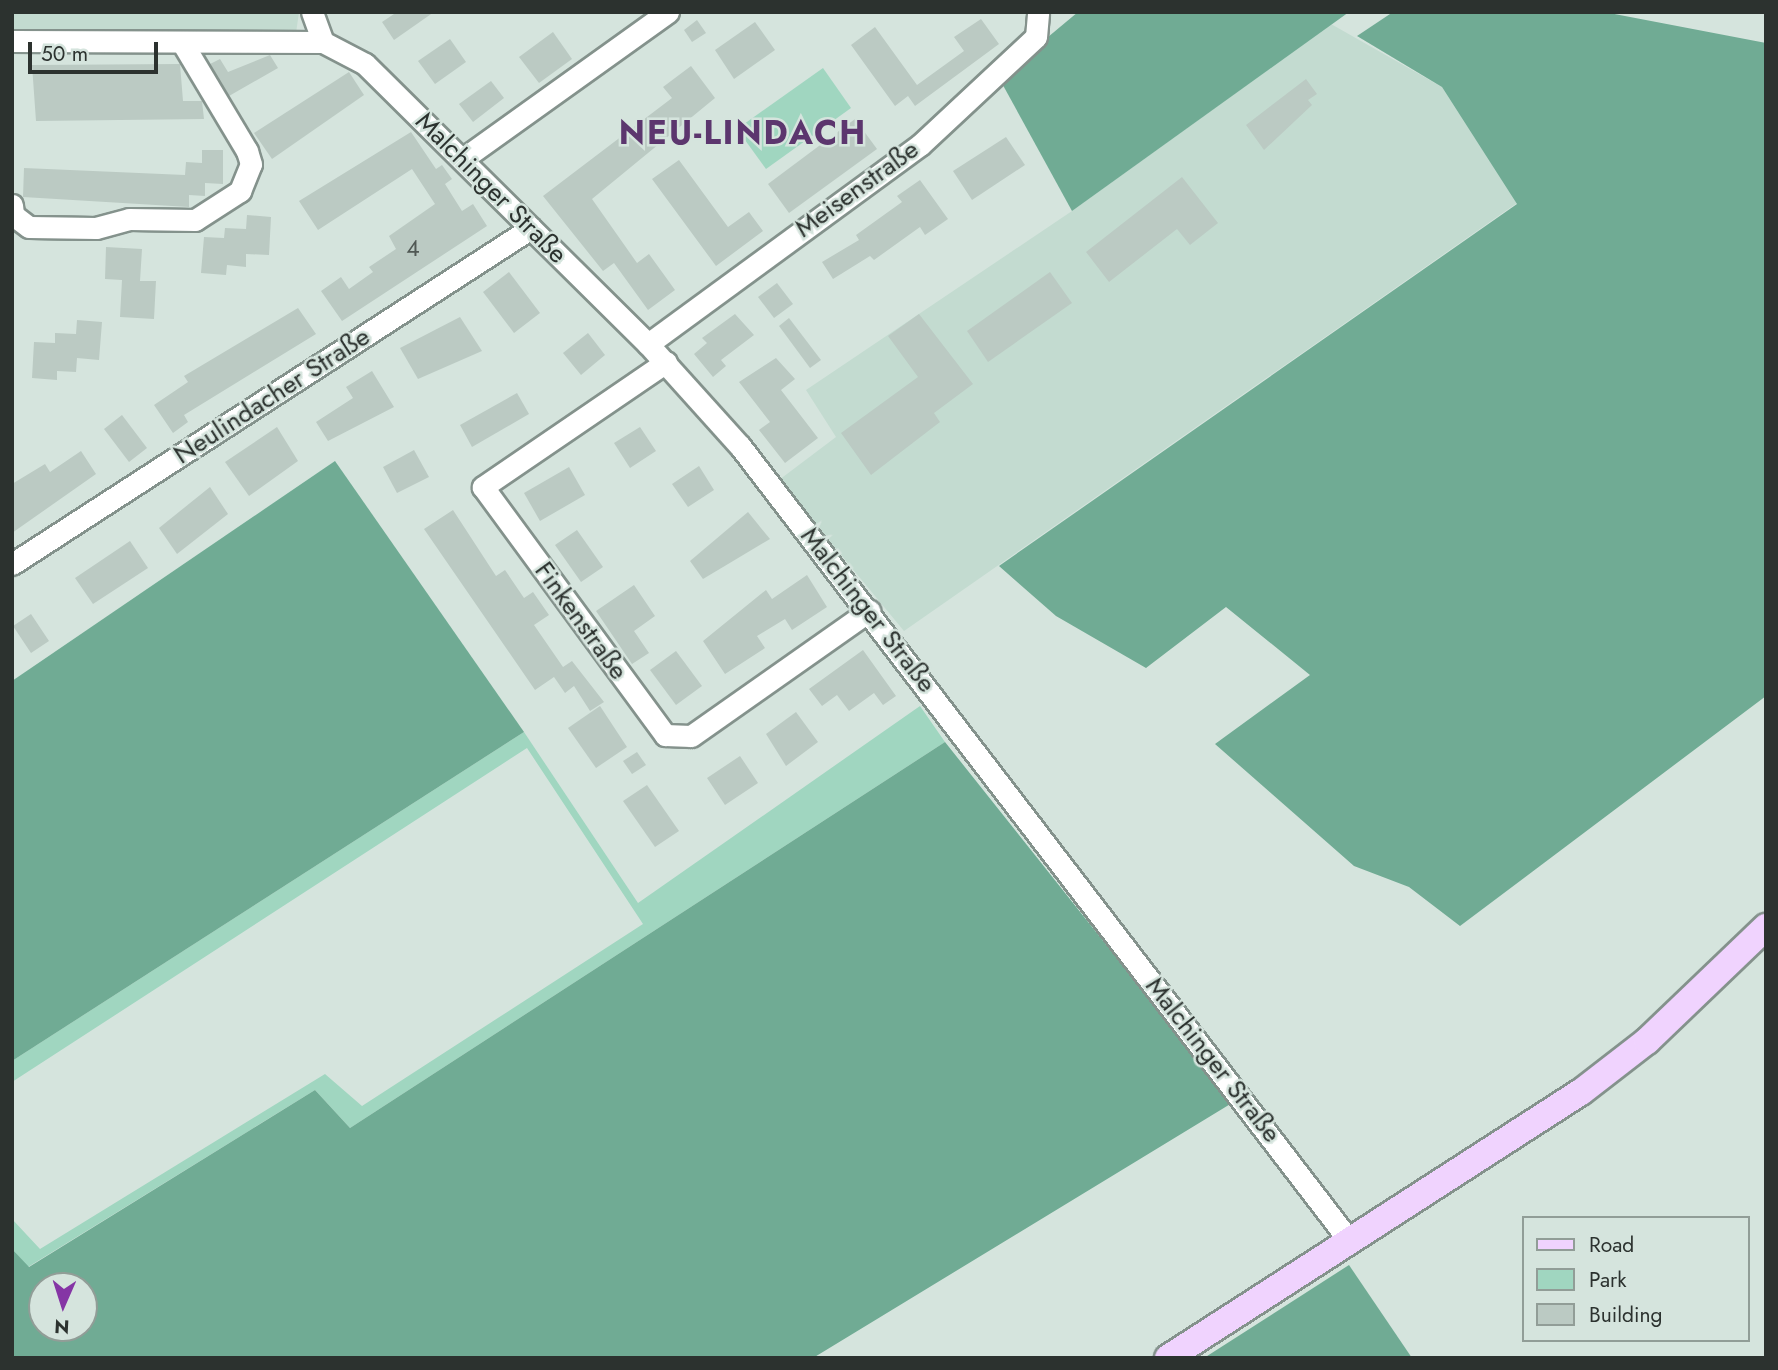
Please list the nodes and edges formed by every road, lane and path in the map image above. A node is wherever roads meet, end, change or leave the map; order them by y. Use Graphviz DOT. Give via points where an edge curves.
graph roads {
  1 [pos="312,12"];
  2 [pos="668,12"];
  3 [pos="1038,12"];
  4 [pos="12,41"];
  5 [pos="323,42"];
  6 [pos="183,44"];
  7 [pos="464,158"];
  8 [pos="12,205"];
  9 [pos="531,228"];
  10 [pos="648,344"];
  11 [pos="666,362"];
  12 [pos="12,564"];
  13 [pos="869,611"];
  14 [pos="1766,927"];
  15 [pos="1348,1239"];
  16 [pos="1168,1358"];
  1 -- 5 [label="street"];
  2 -- 7 [label="street"];
  3 -- 10 [label="street, Meisenstraße" via="1036,37 920,145"];
  4 -- 6 [label="street, Malchinger Straße"];
  5 -- 6 [label="street, Malchinger Straße"];
  5 -- 7 [label="street, Malchinger Straße" via="354,55"];
  6 -- 8 [label="street" via="247,151 251,164 240,191 195,220 129,219 96,228 29,227 13,215"];
  7 -- 9 [label="street, Malchinger Straße"];
  9 -- 10 [label="street, Malchinger Straße"];
  9 -- 12 [label="street, Neulindacher Straße"];
  10 -- 11 [label="street, Malchinger Straße"];
  11 -- 13 [label="street, Malchinger Straße"];
  11 -- 13 [label="street, Finkenstraße" via="483,487 665,735 691,736"];
  13 -- 15 [label="street, Malchinger Straße"];
  14 -- 15 [label="main road" via="1647,1041 1581,1092"];
  15 -- 16 [label="main road"];
}
